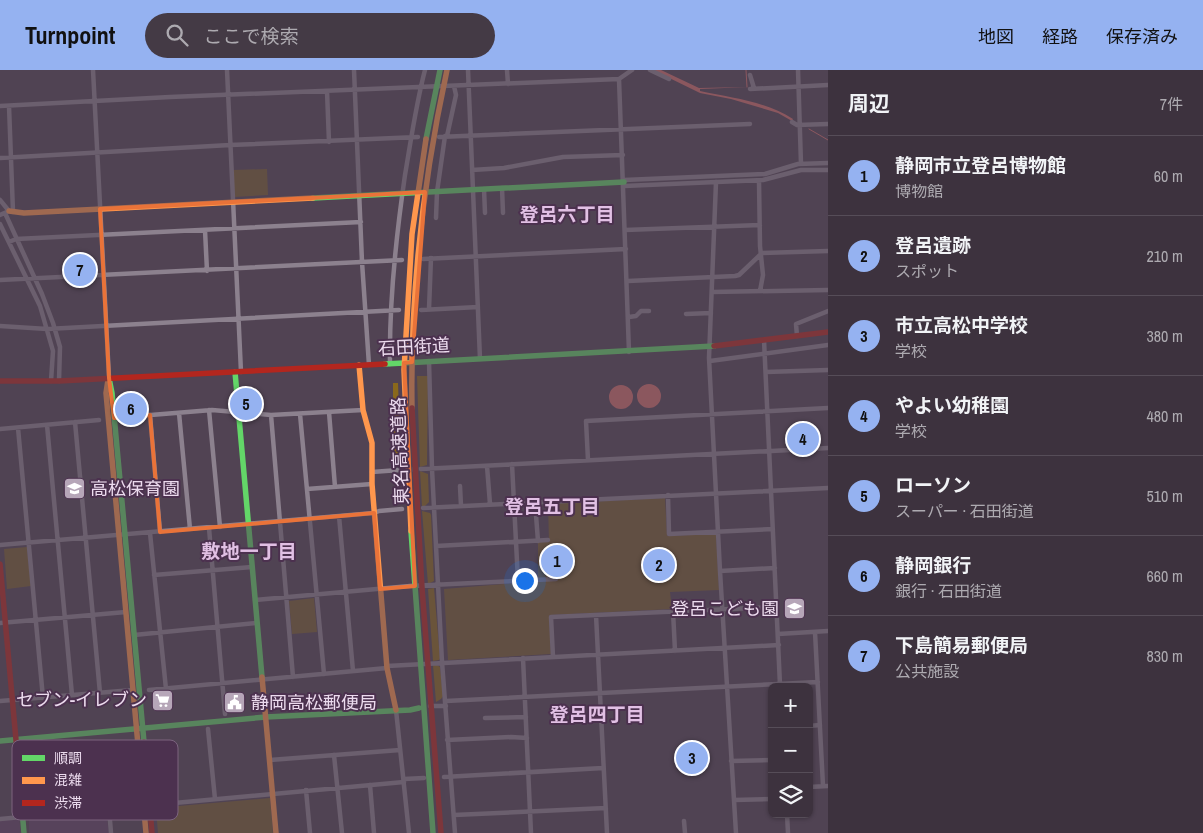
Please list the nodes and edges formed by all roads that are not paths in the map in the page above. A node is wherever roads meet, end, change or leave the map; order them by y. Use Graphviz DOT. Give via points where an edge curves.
graph roads {
  1 [pos="93,70"];
  2 [pos="227,70"];
  3 [pos="354,70"];
  4 [pos="425,70"];
  5 [pos="440,70"];
  6 [pos="448,70"];
  7 [pos="468,70"];
  8 [pos="507,70"];
  9 [pos="632,70"];
  10 [pos="650,70"];
  11 [pos="798,70"];
  12 [pos="750,75"];
  13 [pos="619,79"];
  14 [pos="669,79"];
  15 [pos="508,84"];
  16 [pos="468,85"];
  17 [pos="454,86"];
  18 [pos="798,86"];
  19 [pos="828,86"];
  20 [pos="421,87"];
  21 [pos="355,90"];
  22 [pos="327,91"];
  23 [pos="228,95"];
  24 [pos="95,101"];
  25 [pos="0,106"];
  26 [pos="9,106"];
  27 [pos="792,122"];
  28 [pos="750,124"];
  29 [pos="828,124"];
  30 [pos="800,125"];
  31 [pos="622,130"];
  32 [pos="471,135"];
  33 [pos="446,136"];
  34 [pos="439,137"];
  35 [pos="411,138"];
  36 [pos="418,138"];
  37 [pos="358,141"];
  38 [pos="329,142"];
  39 [pos="230,145"];
  40 [pos="98,152"];
  41 [pos="623,155"];
  42 [pos="11,157"];
  43 [pos="0,158"];
  44 [pos="828,163"];
  45 [pos="801,164"];
  46 [pos="472,170"];
  47 [pos="828,170"];
  48 [pos="761,174"];
  49 [pos="760,181"];
  50 [pos="716,182"];
  51 [pos="624,183"];
  52 [pos="502,188"];
  53 [pos="484,189"];
  54 [pos="473,190"];
  55 [pos="437,192"];
  56 [pos="403,194"];
  57 [pos="360,195"];
  58 [pos="0,200"];
  59 [pos="232,202"];
  60 [pos="100,209"];
  61 [pos="7,213"];
  62 [pos="485,213"];
  63 [pos="503,213"];
  64 [pos="436,218"];
  65 [pos="360,222"];
  66 [pos="0,224"];
  67 [pos="760,225"];
  68 [pos="715,227"];
  69 [pos="234,228"];
  70 [pos="205,230"];
  71 [pos="625,230"];
  72 [pos="102,235"];
  73 [pos="16,239"];
  74 [pos="9,242"];
  75 [pos="626,248"];
  76 [pos="828,251"];
  77 [pos="762,253"];
  78 [pos="475,257"];
  79 [pos="430,258"];
  80 [pos="423,259"];
  81 [pos="394,260"];
  82 [pos="402,260"];
  83 [pos="362,262"];
  84 [pos="236,269"];
  85 [pos="207,271"];
  86 [pos="104,276"];
  87 [pos="712,277"];
  88 [pos="35,279"];
  89 [pos="0,280"];
  90 [pos="28,280"];
  91 [pos="628,280"];
  92 [pos="828,290"];
  93 [pos="760,291"];
  94 [pos="712,292"];
  95 [pos="478,307"];
  96 [pos="429,309"];
  97 [pos="399,310"];
  98 [pos="421,310"];
  99 [pos="392,311"];
  100 [pos="650,311"];
  101 [pos="828,311"];
  102 [pos="365,313"];
  103 [pos="711,313"];
  104 [pos="686,314"];
  105 [pos="629,317"];
  106 [pos="239,319"];
  107 [pos="0,326"];
  108 [pos="107,326"];
  109 [pos="54,328"];
  110 [pos="47,329"];
  111 [pos="828,332"];
  112 [pos="797,336"];
  113 [pos="764,340"];
  114 [pos="828,345"];
  115 [pos="710,348"];
  116 [pos="629,352"];
  117 [pos="765,353"];
  118 [pos="408,354"];
  119 [pos="480,359"];
  120 [pos="429,361"];
  121 [pos="710,361"];
  122 [pos="390,364"];
  123 [pos="359,365"];
  124 [pos="369,365"];
  125 [pos="828,370"];
  126 [pos="238,372"];
  127 [pos="766,372"];
  128 [pos="109,378"];
  129 [pos="0,381"];
  130 [pos="51,381"];
  131 [pos="59,382"];
  132 [pos="828,408"];
  133 [pos="209,410"];
  134 [pos="363,410"];
  135 [pos="238,412"];
  136 [pos="329,412"];
  137 [pos="768,412"];
  138 [pos="179,413"];
  139 [pos="300,414"];
  140 [pos="712,414"];
  141 [pos="150,415"];
  142 [pos="271,415"];
  143 [pos="114,418"];
  144 [pos="99,420"];
  145 [pos="75,422"];
  146 [pos="47,425"];
  147 [pos="18,428"];
  148 [pos="0,429"];
  149 [pos="828,448"];
  150 [pos="770,451"];
  151 [pos="714,454"];
  152 [pos="588,460"];
  153 [pos="512,464"];
  154 [pos="487,466"];
  155 [pos="421,469"];
  156 [pos="432,469"];
  157 [pos="399,470"];
  158 [pos="372,472"];
  159 [pos="372,484"];
  160 [pos="460,486"];
  161 [pos="335,487"];
  162 [pos="828,488"];
  163 [pos="307,489"];
  164 [pos="772,490"];
  165 [pos="717,492"];
  166 [pos="668,495"];
  167 [pos="535,502"];
  168 [pos="515,503"];
  169 [pos="490,504"];
  170 [pos="461,506"];
  171 [pos="423,508"];
  172 [pos="434,508"];
  173 [pos="402,509"];
  174 [pos="374,514"];
  175 [pos="339,516"];
  176 [pos="309,519"];
  177 [pos="279,522"];
  178 [pos="250,524"];
  179 [pos="220,527"];
  180 [pos="209,528"];
  181 [pos="190,529"];
  182 [pos="773,529"];
  183 [pos="718,531"];
  184 [pos="160,532"];
  185 [pos="150,533"];
  186 [pos="122,535"];
  187 [pos="86,538"];
  188 [pos="57,540"];
  189 [pos="548,540"];
  190 [pos="538,541"];
  191 [pos="29,542"];
  192 [pos="517,542"];
  193 [pos="0,545"];
  194 [pos="436,546"];
  195 [pos="0,564"];
  196 [pos="252,567"];
  197 [pos="776,568"];
  198 [pos="213,570"];
  199 [pos="720,571"];
  200 [pos="154,576"];
  201 [pos="556,579"];
  202 [pos="518,581"];
  203 [pos="438,586"];
  204 [pos="380,589"];
  205 [pos="346,592"];
  206 [pos="316,595"];
  207 [pos="286,598"];
  208 [pos="255,600"];
  209 [pos="777,607"];
  210 [pos="723,609"];
  211 [pos="673,611"];
  212 [pos="126,612"];
  213 [pos="93,615"];
  214 [pos="596,615"];
  215 [pos="64,618"];
  216 [pos="37,620"];
  217 [pos="3,622"];
  218 [pos="257,623"];
  219 [pos="218,627"];
  220 [pos="828,631"];
  221 [pos="159,632"];
  222 [pos="815,632"];
  223 [pos="134,634"];
  224 [pos="778,634"];
  225 [pos="779,645"];
  226 [pos="725,649"];
  227 [pos="675,651"];
  228 [pos="598,655"];
  229 [pos="553,657"];
  230 [pos="523,658"];
  231 [pos="442,662"];
  232 [pos="387,667"];
  233 [pos="353,670"];
  234 [pos="324,674"];
  235 [pos="293,677"];
  236 [pos="263,679"];
  237 [pos="818,682"];
  238 [pos="780,683"];
  239 [pos="808,683"];
  240 [pos="223,684"];
  241 [pos="768,686"];
  242 [pos="727,687"];
  243 [pos="166,689"];
  244 [pos="133,690"];
  245 [pos="149,690"];
  246 [pos="100,693"];
  247 [pos="600,694"];
  248 [pos="72,695"];
  249 [pos="43,698"];
  250 [pos="525,698"];
  251 [pos="13,700"];
  252 [pos="0,701"];
  253 [pos="446,703"];
  254 [pos="419,708"];
  255 [pos="396,710"];
  256 [pos="225,714"];
  257 [pos="266,717"];
  258 [pos="526,717"];
  259 [pos="484,718"];
  260 [pos="813,726"];
  261 [pos="820,726"];
  262 [pos="828,726"];
  263 [pos="140,728"];
  264 [pos="208,729"];
  265 [pos="527,738"];
  266 [pos="16,739"];
  267 [pos="0,740"];
  268 [pos="141,740"];
  269 [pos="447,740"];
  270 [pos="821,745"];
  271 [pos="828,745"];
  272 [pos="400,750"];
  273 [pos="334,755"];
  274 [pos="270,760"];
  275 [pos="768,760"];
  276 [pos="731,761"];
  277 [pos="603,768"];
  278 [pos="529,771"];
  279 [pos="450,776"];
  280 [pos="444,777"];
  281 [pos="424,778"];
  282 [pos="404,781"];
  283 [pos="370,785"];
  284 [pos="826,786"];
  285 [pos="813,787"];
  286 [pos="337,788"];
  287 [pos="306,790"];
  288 [pos="272,793"];
  289 [pos="215,798"];
  290 [pos="768,799"];
  291 [pos="734,800"];
  292 [pos="178,802"];
  293 [pos="606,808"];
  294 [pos="530,812"];
  295 [pos="454,815"];
  296 [pos="787,818"];
  297 [pos="22,820"];
  298 [pos="110,820"];
  299 [pos="146,820"];
  300 [pos="149,820"];
  301 [pos="684,821"];
  302 [pos="24,833"];
  303 [pos="112,833"];
  304 [pos="146,833"];
  305 [pos="152,833"];
  306 [pos="276,833"];
  307 [pos="310,833"];
  308 [pos="342,833"];
  309 [pos="374,833"];
  310 [pos="409,833"];
  311 [pos="433,833"];
  312 [pos="441,833"];
  313 [pos="455,833"];
  314 [pos="531,833"];
  315 [pos="607,833"];
  316 [pos="684,833"];
  317 [pos="736,833"];
  318 [pos="788,833"];
  1 -- 24 [label="street"];
  2 -- 23 [label="street"];
  3 -- 21 [label="street"];
  4 -- 20 [label="street"];
  5 -- 118 [label="main road, 東名高速道路" via="418,189 409,263"];
  6 -- 118 [label="main road, 東名高速道路" via="425,189"];
  7 -- 16 [label="street"];
  8 -- 15 [label="street"];
  9 -- 13 [label="street"];
  10 -- 14 [label="street"];
  11 -- 18 [label="street"];
  12 -- 18 [label="street" via="752,88"];
  13 -- 15 [label="street"];
  13 -- 31 [label="street"];
  15 -- 16 [label="street"];
  16 -- 17 [label="street"];
  16 -- 32 [label="street"];
  17 -- 20 [label="street"];
  17 -- 33 [label="street" via="456,95"];
  18 -- 19 [label="street"];
  18 -- 30 [label="street"];
  20 -- 21 [label="street"];
  20 -- 35 [label="street"];
  21 -- 22 [label="street"];
  21 -- 37 [label="street"];
  22 -- 23 [label="street"];
  22 -- 38 [label="street"];
  23 -- 24 [label="street"];
  23 -- 39 [label="street"];
  24 -- 26 [label="street"];
  24 -- 40 [label="street"];
  25 -- 26 [label="street"];
  26 -- 42 [label="street"];
  27 -- 30 [label="street"];
  28 -- 31 [label="street"];
  29 -- 30 [label="street"];
  30 -- 45 [label="street"];
  31 -- 32 [label="street"];
  31 -- 41 [label="street"];
  32 -- 33 [label="street"];
  32 -- 46 [label="street"];
  33 -- 34 [label="street"];
  33 -- 55 [label="street"];
  35 -- 36 [label="street"];
  35 -- 37 [label="street"];
  35 -- 56 [label="street"];
  37 -- 38 [label="street"];
  37 -- 57 [label="street"];
  38 -- 39 [label="street"];
  39 -- 40 [label="street"];
  39 -- 59 [label="street"];
  40 -- 42 [label="street"];
  40 -- 60 [label="street"];
  41 -- 46 [label="street" via="563,157 504,168"];
  41 -- 51 [label="street"];
  42 -- 43 [label="street"];
  42 -- 61 [label="street"];
  44 -- 45 [label="street"];
  45 -- 48 [label="street"];
  46 -- 54 [label="street"];
  47 -- 49 [label="street" via="801,170"];
  48 -- 49 [label="street"];
  48 -- 51 [label="street"];
  49 -- 50 [label="street"];
  49 -- 67 [label="street"];
  50 -- 51 [label="street"];
  50 -- 68 [label="street"];
  51 -- 52 [label="main road"];
  51 -- 71 [label="street"];
  52 -- 53 [label="main road"];
  52 -- 63 [label="street"];
  53 -- 54 [label="main road"];
  53 -- 62 [label="street"];
  54 -- 55 [label="main road"];
  54 -- 78 [label="street"];
  55 -- 56 [label="main road"];
  55 -- 64 [label="street"];
  56 -- 57 [label="main road"];
  56 -- 81 [label="street"];
  57 -- 59 [label="main road"];
  57 -- 65 [label="street"];
  58 -- 61 [label="street"];
  59 -- 60 [label="main road"];
  59 -- 69 [label="street"];
  60 -- 61 [label="main road"];
  60 -- 72 [label="street"];
  61 -- 73 [label="street"];
  65 -- 69 [label="street"];
  65 -- 83 [label="street"];
  66 -- 74 [label="street"];
  67 -- 68 [label="street"];
  67 -- 77 [label="street"];
  68 -- 71 [label="street"];
  68 -- 87 [label="street"];
  69 -- 70 [label="street"];
  69 -- 84 [label="street"];
  70 -- 72 [label="street"];
  70 -- 85 [label="street"];
  71 -- 75 [label="street"];
  72 -- 73 [label="street"];
  72 -- 86 [label="street"];
  73 -- 74 [label="street"];
  73 -- 88 [label="street"];
  74 -- 90 [label="street"];
  75 -- 78 [label="street"];
  75 -- 91 [label="street"];
  76 -- 77 [label="street"];
  77 -- 87 [label="street" via="739,275"];
  77 -- 93 [label="street"];
  78 -- 79 [label="street"];
  78 -- 95 [label="street"];
  79 -- 80 [label="street"];
  79 -- 96 [label="street"];
  81 -- 82 [label="street"];
  81 -- 83 [label="street"];
  81 -- 99 [label="street"];
  83 -- 84 [label="street"];
  83 -- 102 [label="street"];
  84 -- 85 [label="street"];
  84 -- 106 [label="street"];
  85 -- 86 [label="street"];
  86 -- 88 [label="street"];
  86 -- 108 [label="street"];
  87 -- 91 [label="street"];
  87 -- 94 [label="street"];
  88 -- 90 [label="street"];
  88 -- 109 [label="street"];
  89 -- 90 [label="street"];
  90 -- 110 [label="street"];
  91 -- 105 [label="street"];
  92 -- 93 [label="street"];
  93 -- 94 [label="street"];
  94 -- 103 [label="street"];
  95 -- 96 [label="street"];
  95 -- 119 [label="street"];
  96 -- 98 [label="street"];
  97 -- 99 [label="street"];
  99 -- 102 [label="street"];
  99 -- 122 [label="street"];
  100 -- 105 [label="street"];
  101 -- 112 [label="street" via="796,324"];
  102 -- 106 [label="street"];
  102 -- 124 [label="street"];
  103 -- 104 [label="street"];
  103 -- 115 [label="street"];
  105 -- 116 [label="street"];
  106 -- 108 [label="street"];
  106 -- 126 [label="street"];
  107 -- 110 [label="street"];
  108 -- 109 [label="street"];
  108 -- 128 [label="street"];
  109 -- 110 [label="street"];
  109 -- 131 [label="street" via="60,347"];
  110 -- 130 [label="street" via="53,351"];
  111 -- 112 [label="main road, 石田街道"];
  112 -- 113 [label="main road, 石田街道"];
  113 -- 115 [label="main road, 石田街道"];
  113 -- 117 [label="street"];
  114 -- 117 [label="street"];
  115 -- 116 [label="main road, 石田街道"];
  115 -- 121 [label="street"];
  116 -- 119 [label="main road, 石田街道"];
  117 -- 121 [label="street"];
  117 -- 127 [label="street"];
  118 -- 311 [label="main road, 東名高速道路" via="404,370 407,464"];
  118 -- 312 [label="main road, 東名高速道路" via="412,369 422,583"];
  119 -- 120 [label="main road, 石田街道"];
  120 -- 122 [label="main road, 石田街道"];
  120 -- 156 [label="street"];
  121 -- 140 [label="street"];
  122 -- 124 [label="main road, 石田街道"];
  123 -- 124 [label="main road, 石田街道"];
  123 -- 126 [label="main road, 石田街道"];
  123 -- 134 [label="main road"];
  125 -- 127 [label="street"];
  126 -- 128 [label="main road, 石田街道"];
  126 -- 135 [label="main road"];
  127 -- 137 [label="street"];
  128 -- 131 [label="main road, 石田街道"];
  128 -- 143 [label="main road"];
  128 -- 186 [label="main road" via="106,393"];
  129 -- 130 [label="main road, 石田街道"];
  130 -- 131 [label="main road, 石田街道"];
  132 -- 137 [label="street"];
  133 -- 135 [label="street"];
  133 -- 138 [label="street"];
  133 -- 179 [label="street"];
  134 -- 136 [label="street"];
  134 -- 158 [label="main road" via="372,443"];
  135 -- 142 [label="street"];
  135 -- 178 [label="main road"];
  136 -- 139 [label="street"];
  136 -- 161 [label="street"];
  137 -- 140 [label="street"];
  137 -- 150 [label="street"];
  138 -- 141 [label="street"];
  138 -- 181 [label="street"];
  139 -- 142 [label="street"];
  139 -- 163 [label="street"];
  140 -- 151 [label="street"];
  140 -- 152 [label="street" via="586,421"];
  141 -- 143 [label="street"];
  141 -- 184 [label="street"];
  142 -- 177 [label="street"];
  143 -- 186 [label="main road"];
  144 -- 145 [label="street"];
  145 -- 146 [label="street"];
  145 -- 187 [label="street"];
  146 -- 147 [label="street"];
  146 -- 188 [label="street"];
  147 -- 148 [label="street"];
  147 -- 191 [label="street"];
  149 -- 150 [label="street"];
  150 -- 151 [label="street"];
  150 -- 164 [label="street"];
  151 -- 152 [label="street"];
  151 -- 165 [label="street"];
  152 -- 153 [label="street"];
  153 -- 154 [label="street"];
  153 -- 168 [label="street"];
  154 -- 156 [label="street"];
  154 -- 169 [label="street"];
  155 -- 156 [label="street"];
  156 -- 172 [label="street"];
  157 -- 158 [label="street"];
  158 -- 159 [label="main road"];
  159 -- 161 [label="street"];
  159 -- 174 [label="main road"];
  160 -- 170 [label="street"];
  161 -- 163 [label="street"];
  162 -- 164 [label="street"];
  163 -- 176 [label="street"];
  164 -- 165 [label="street"];
  164 -- 182 [label="street"];
  165 -- 166 [label="street"];
  165 -- 183 [label="street"];
  166 -- 167 [label="street"];
  166 -- 183 [label="street" via="669,534"];
  167 -- 168 [label="street"];
  167 -- 190 [label="street"];
  168 -- 169 [label="street"];
  168 -- 192 [label="street"];
  169 -- 170 [label="street"];
  170 -- 172 [label="street"];
  171 -- 172 [label="street"];
  172 -- 194 [label="street"];
  173 -- 174 [label="street"];
  174 -- 175 [label="street"];
  174 -- 204 [label="main road"];
  175 -- 176 [label="street"];
  175 -- 205 [label="street"];
  176 -- 177 [label="street"];
  176 -- 206 [label="street"];
  177 -- 178 [label="street"];
  177 -- 207 [label="street"];
  178 -- 179 [label="street"];
  178 -- 196 [label="main road"];
  179 -- 180 [label="street"];
  180 -- 181 [label="street"];
  180 -- 198 [label="street"];
  181 -- 184 [label="street"];
  182 -- 183 [label="street"];
  182 -- 197 [label="street"];
  183 -- 199 [label="street"];
  184 -- 185 [label="street"];
  185 -- 186 [label="street"];
  185 -- 200 [label="street"];
  186 -- 187 [label="street"];
  186 -- 212 [label="main road"];
  186 -- 223 [label="main road"];
  187 -- 188 [label="street"];
  187 -- 213 [label="street"];
  188 -- 191 [label="street"];
  188 -- 215 [label="street"];
  189 -- 190 [label="street"];
  190 -- 192 [label="street"];
  191 -- 193 [label="street"];
  191 -- 216 [label="street"];
  192 -- 194 [label="street"];
  192 -- 202 [label="street"];
  194 -- 203 [label="street"];
  195 -- 217 [label="main road"];
  196 -- 198 [label="street"];
  196 -- 208 [label="main road"];
  197 -- 199 [label="street"];
  197 -- 209 [label="street"];
  198 -- 200 [label="street"];
  198 -- 219 [label="street"];
  199 -- 210 [label="street"];
  200 -- 221 [label="street"];
  201 -- 202 [label="street"];
  202 -- 203 [label="street"];
  203 -- 204 [label="street"];
  203 -- 231 [label="street"];
  204 -- 205 [label="street"];
  204 -- 232 [label="main road"];
  205 -- 206 [label="street"];
  205 -- 233 [label="street"];
  206 -- 207 [label="street"];
  206 -- 234 [label="street"];
  207 -- 208 [label="street"];
  207 -- 235 [label="street"];
  208 -- 218 [label="main road"];
  209 -- 210 [label="street"];
  209 -- 224 [label="street"];
  210 -- 211 [label="street"];
  210 -- 226 [label="street"];
  211 -- 214 [label="street"];
  211 -- 227 [label="street"];
  212 -- 213 [label="street"];
  212 -- 244 [label="main road"];
  213 -- 215 [label="street"];
  213 -- 246 [label="street"];
  214 -- 228 [label="street"];
  214 -- 229 [label="street" via="551,617"];
  215 -- 216 [label="street"];
  215 -- 248 [label="street"];
  216 -- 217 [label="street"];
  216 -- 249 [label="street"];
  217 -- 251 [label="main road"];
  218 -- 219 [label="street"];
  218 -- 236 [label="main road"];
  219 -- 221 [label="street"];
  219 -- 240 [label="street"];
  220 -- 222 [label="street"];
  221 -- 223 [label="street"];
  221 -- 243 [label="street"];
  222 -- 224 [label="street"];
  222 -- 237 [label="street"];
  223 -- 263 [label="main road"];
  224 -- 225 [label="street"];
  225 -- 226 [label="street"];
  225 -- 238 [label="street"];
  226 -- 227 [label="street"];
  226 -- 242 [label="street"];
  227 -- 228 [label="street"];
  228 -- 229 [label="street"];
  228 -- 247 [label="street"];
  229 -- 230 [label="street"];
  230 -- 231 [label="street"];
  230 -- 250 [label="street"];
  231 -- 232 [label="street"];
  231 -- 253 [label="street"];
  232 -- 233 [label="street"];
  232 -- 255 [label="main road"];
  233 -- 234 [label="street"];
  234 -- 235 [label="street"];
  235 -- 236 [label="street"];
  236 -- 240 [label="street"];
  236 -- 257 [label="main road"];
  237 -- 239 [label="street"];
  237 -- 261 [label="street"];
  240 -- 243 [label="street"];
  240 -- 256 [label="street"];
  241 -- 242 [label="street"];
  242 -- 247 [label="street"];
  242 -- 276 [label="street"];
  243 -- 245 [label="street"];
  244 -- 246 [label="street"];
  244 -- 263 [label="main road"];
  246 -- 248 [label="street"];
  247 -- 250 [label="street"];
  247 -- 277 [label="street"];
  248 -- 249 [label="street"];
  249 -- 251 [label="street"];
  250 -- 253 [label="street"];
  250 -- 258 [label="street"];
  251 -- 252 [label="street"];
  251 -- 266 [label="main road"];
  253 -- 254 [label="street"];
  253 -- 269 [label="street"];
  254 -- 255 [label="main road"];
  255 -- 257 [label="main road"];
  255 -- 272 [label="street"];
  257 -- 263 [label="main road"];
  257 -- 274 [label="main road"];
  258 -- 259 [label="street"];
  258 -- 265 [label="street"];
  260 -- 261 [label="street"];
  261 -- 262 [label="street"];
  261 -- 270 [label="street"];
  263 -- 266 [label="main road"];
  263 -- 268 [label="main road"];
  264 -- 289 [label="street"];
  265 -- 269 [label="street"];
  265 -- 278 [label="street"];
  266 -- 267 [label="main road"];
  269 -- 279 [label="street"];
  270 -- 271 [label="street"];
  270 -- 284 [label="street"];
  272 -- 273 [label="street"];
  272 -- 282 [label="street"];
  273 -- 274 [label="street"];
  273 -- 286 [label="street"];
  274 -- 288 [label="main road"];
  275 -- 276 [label="street"];
  276 -- 291 [label="street"];
  277 -- 278 [label="street"];
  277 -- 293 [label="street"];
  278 -- 279 [label="street"];
  278 -- 294 [label="street"];
  279 -- 280 [label="street"];
  279 -- 295 [label="street"];
  281 -- 282 [label="street"];
  282 -- 283 [label="street"];
  282 -- 310 [label="street"];
  283 -- 286 [label="street"];
  283 -- 309 [label="street"];
  284 -- 285 [label="street"];
  286 -- 287 [label="street"];
  286 -- 308 [label="street"];
  287 -- 288 [label="street"];
  287 -- 307 [label="street"];
  288 -- 289 [label="street"];
  288 -- 306 [label="main road"];
  289 -- 292 [label="street"];
  290 -- 291 [label="street"];
  291 -- 317 [label="street"];
  293 -- 294 [label="street"];
  293 -- 315 [label="street"];
  294 -- 295 [label="street"];
  294 -- 314 [label="street"];
  295 -- 313 [label="street"];
  296 -- 318 [label="street"];
  297 -- 302 [label="main road"];
  298 -- 303 [label="street"];
  299 -- 304 [label="main road"];
  300 -- 305 [label="main road"];
  301 -- 316 [label="street"];
}
